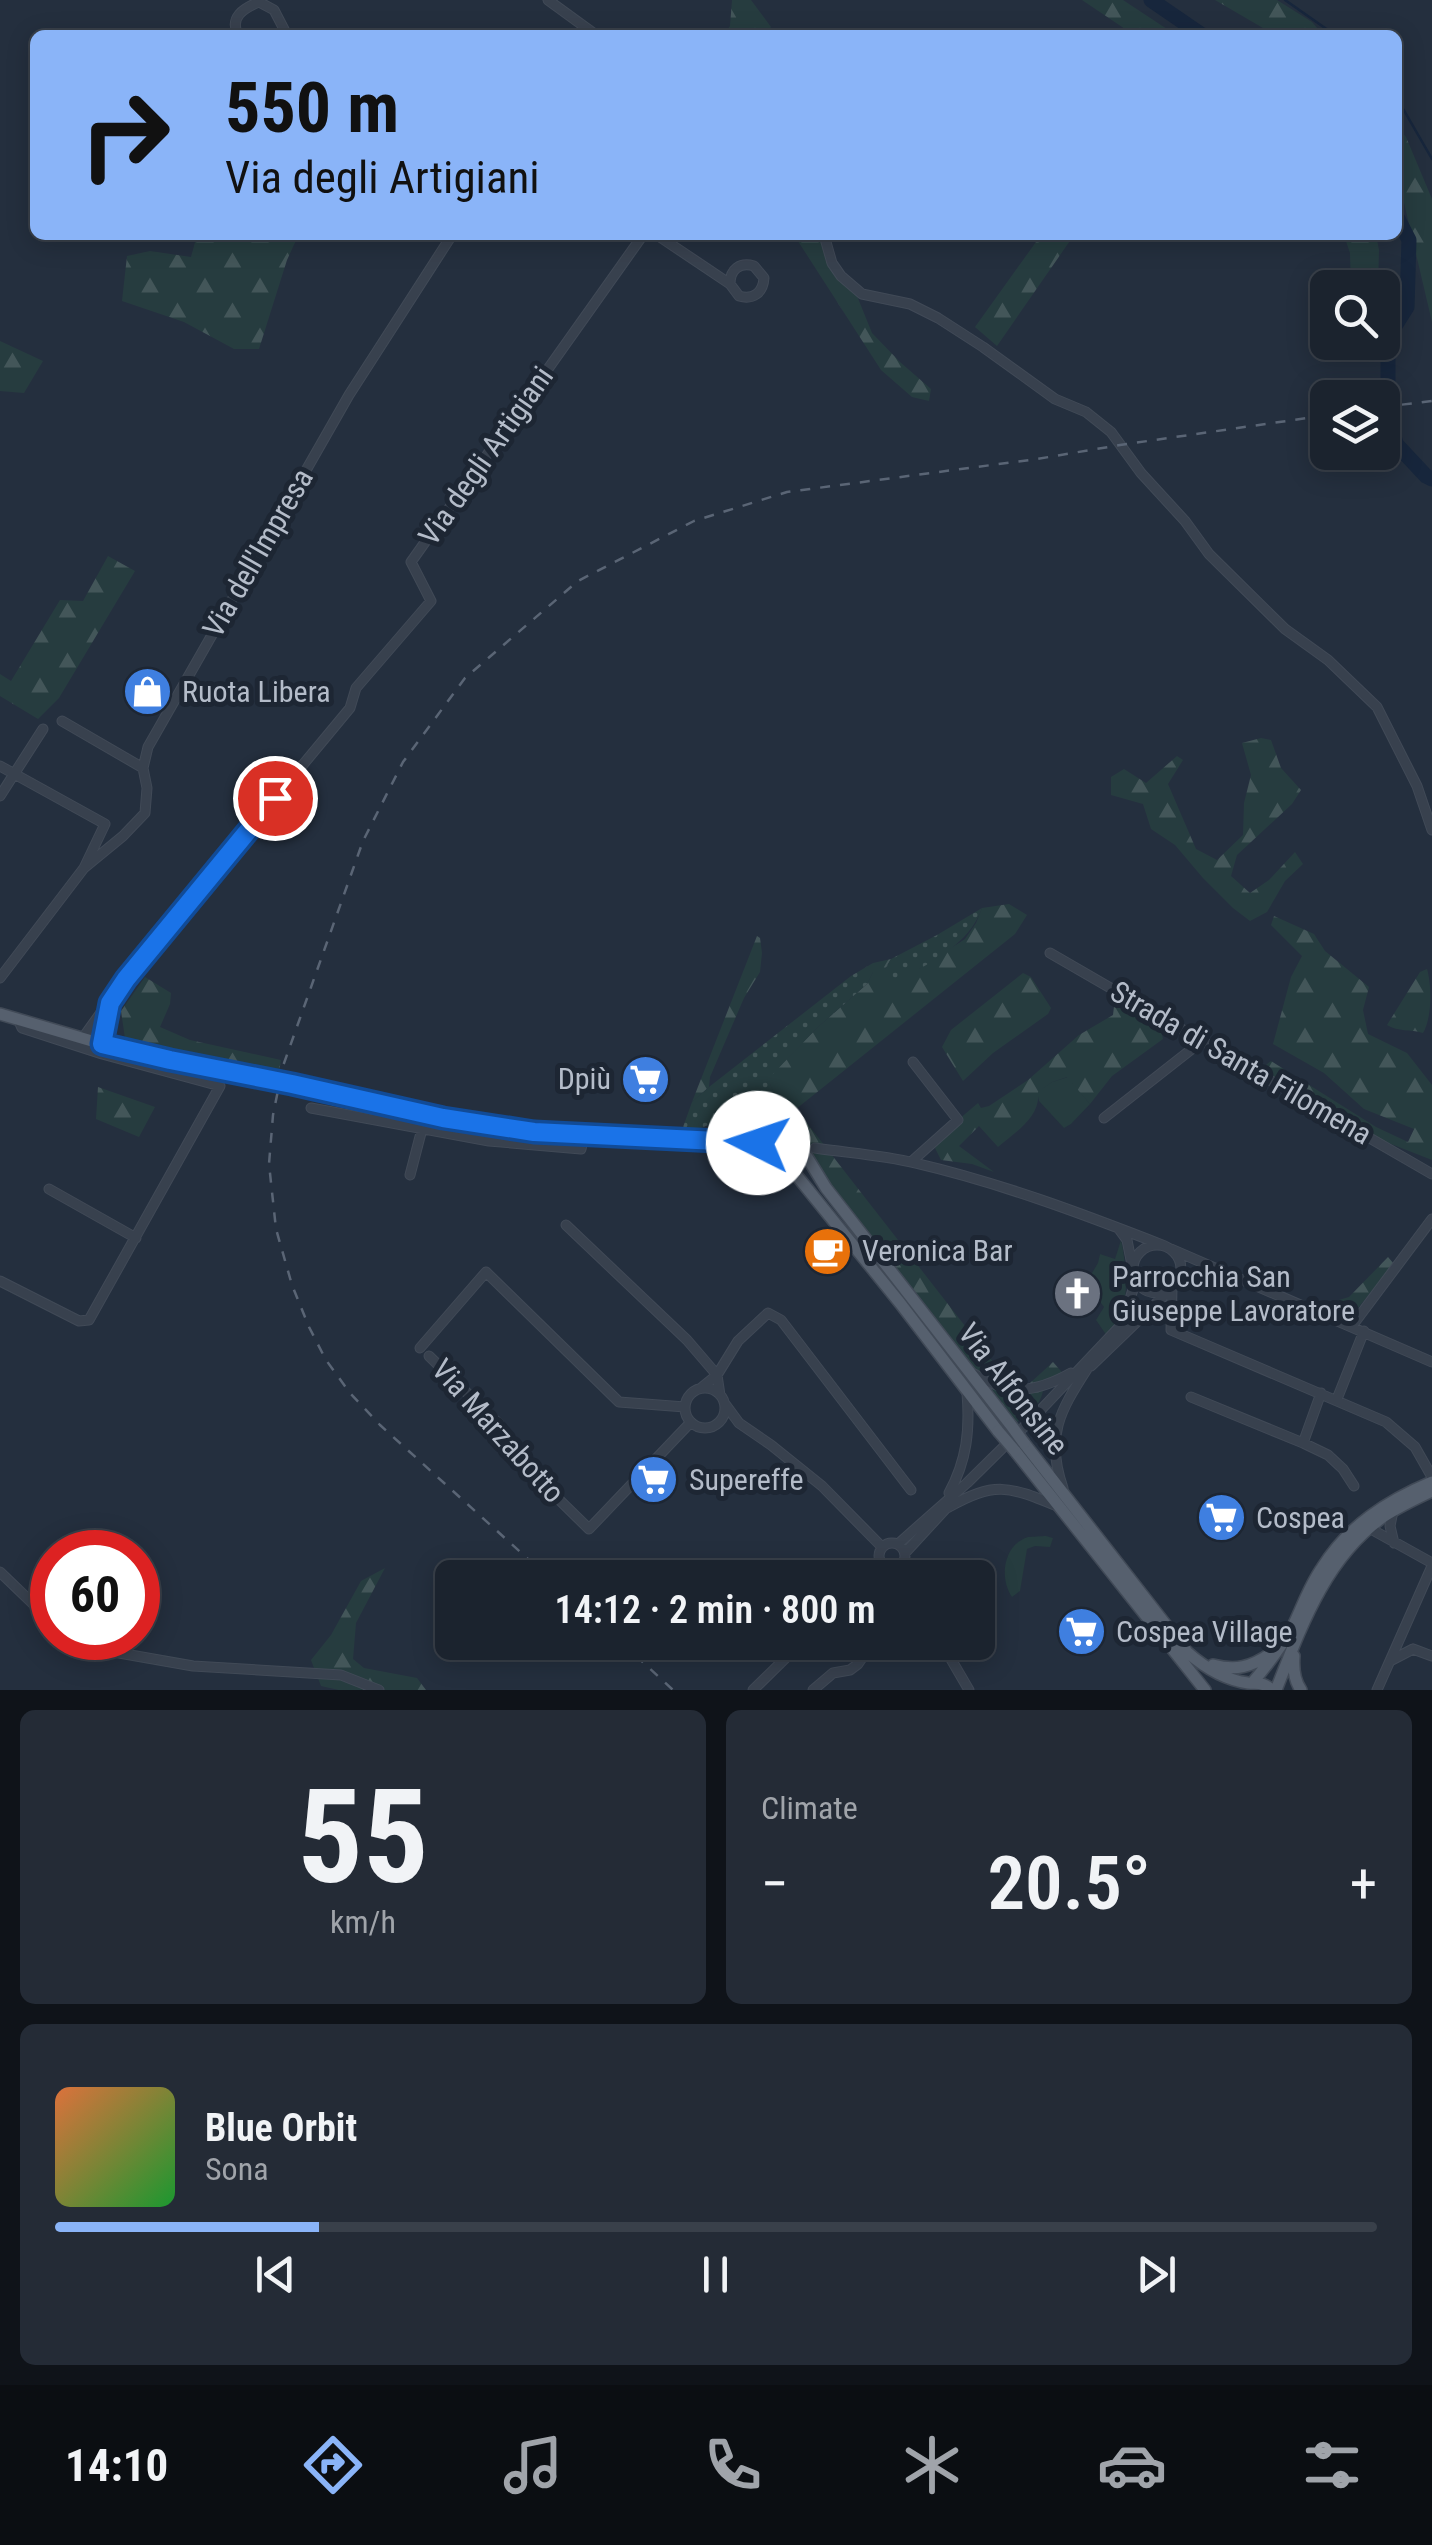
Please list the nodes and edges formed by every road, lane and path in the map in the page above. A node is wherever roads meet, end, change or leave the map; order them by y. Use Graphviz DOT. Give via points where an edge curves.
graph roads {
  1 [pos="548,0"];
  2 [pos="235,30"];
  3 [pos="284,30"];
  4 [pos="589,30"];
  5 [pos="449,240"];
  6 [pos="639,240"];
  7 [pos="664,240"];
  8 [pos="825,240"];
  9 [pos="730,284"];
  10 [pos="62,722"];
  11 [pos="43,728"];
  12 [pos="0,766"];
  13 [pos="142,768"];
  14 [pos="14,774"];
  15 [pos="0,796"];
  16 [pos="1432,830"];
  17 [pos="84,868"];
  18 [pos="1050,953"];
  19 [pos="1,978"];
  20 [pos="110,1003"];
  21 [pos="0,1014"];
  22 [pos="18,1018"];
  23 [pos="82,1038"];
  24 [pos="1202,1041"];
  25 [pos="102,1044"];
  26 [pos="914,1062"];
  27 [pos="311,1108"];
  28 [pos="1104,1118"];
  29 [pos="422,1130"];
  30 [pos="584,1136"];
  31 [pos="736,1142"];
  32 [pos="811,1153"];
  33 [pos="911,1162"];
  34 [pos="793,1171"];
  35 [pos="1432,1174"];
  36 [pos="410,1175"];
  37 [pos="49,1189"];
  38 [pos="1432,1219"];
  39 [pos="566,1225"];
  40 [pos="1117,1227"];
  41 [pos="136,1238"];
  42 [pos="1168,1248"];
  43 [pos="1192,1259"];
  44 [pos="1203,1263"];
  45 [pos="1186,1274"];
  46 [pos="1135,1275"];
  47 [pos="1,1283"];
  48 [pos="1174,1285"];
  49 [pos="1147,1290"];
  50 [pos="1156,1303"];
  51 [pos="1352,1326"];
  52 [pos="1364,1331"];
  53 [pos="420,1348"];
  54 [pos="430,1356"];
  55 [pos="1432,1362"];
  56 [pos="962,1364"];
  57 [pos="1085,1368"];
  58 [pos="718,1374"];
  59 [pos="701,1388"];
  60 [pos="967,1390"];
  61 [pos="1322,1393"];
  62 [pos="1191,1397"];
  63 [pos="723,1399"];
  64 [pos="1336,1399"];
  65 [pos="685,1407"];
  66 [pos="720,1420"];
  67 [pos="691,1422"];
  68 [pos="740,1423"];
  69 [pos="1004,1428"];
  70 [pos="1303,1442"];
  71 [pos="1432,1480"];
  72 [pos="1354,1486"];
  73 [pos="911,1490"];
  74 [pos="1432,1491"];
  75 [pos="1062,1501"];
  76 [pos="945,1506"];
  77 [pos="1393,1510"];
  78 [pos="1368,1528"];
  79 [pos="1394,1543"];
  80 [pos="882,1546"];
  81 [pos="902,1548"];
  82 [pos="881,1560"];
  83 [pos="903,1560"];
  84 [pos="1432,1564"];
  85 [pos="0,1572"];
  86 [pos="30,1601"];
  87 [pos="1402,1635"];
  88 [pos="1289,1644"];
  89 [pos="1413,1650"];
  90 [pos="1187,1652"];
  91 [pos="1432,1656"];
  92 [pos="160,1660"];
  93 [pos="783,1660"];
  94 [pos="861,1660"];
  95 [pos="952,1660"];
  96 [pos="1390,1661"];
  97 [pos="1247,1685"];
  98 [pos="379,1690"];
  99 [pos="752,1690"];
  100 [pos="813,1690"];
  101 [pos="969,1690"];
  102 [pos="1205,1690"];
  103 [pos="1274,1690"];
  104 [pos="1301,1690"];
  105 [pos="1377,1690"];
  1 -- 4 [label="street"];
  2 -- 3 [label="street" via="244,8 259,2 274,10"];
  5 -- 13 [label="street, Via dell'Impresa" via="348,394"];
  6 -- 20 [label="street, Via degli Artigiani" via="411,562 431,602"];
  7 -- 9 [label="street"];
  8 -- 16 [label="street" via="832,263 862,294 938,318 1111,432 1209,554 1377,707"];
  10 -- 13 [label="street"];
  11 -- 14 [label="street"];
  12 -- 14 [label="street"];
  13 -- 17 [label="street, Via dell'Impresa" via="145,813"];
  14 -- 15 [label="street"];
  14 -- 17 [label="street" via="105,824"];
  17 -- 19 [label="street"];
  18 -- 24 [label="street, Strada di Santa Filomena"];
  20 -- 23 [label="street, Via degli Artigiani"];
  20 -- 25 [label="street, Via degli Artigiani"];
  21 -- 22 [label="main road, Via Alfonsine"];
  22 -- 23 [label="main road, Via Alfonsine"];
  22 -- 41 [label="street" via="22,1028 38,1034 220,1086"];
  23 -- 25 [label="main road, Via Alfonsine"];
  24 -- 28 [label="street"];
  24 -- 35 [label="street, Strada di Santa Filomena"];
  25 -- 30 [label="main road, Via Alfonsine, bridge" via="443,1118"];
  26 -- 33 [label="street" via="958,1120"];
  27 -- 29 [label="street, Via Alfonsine"];
  29 -- 30 [label="street, Via Alfonsine" via="581,1150"];
  29 -- 36 [label="street"];
  30 -- 31 [label="main road, Via Alfonsine"];
  31 -- 32 [label="main road, Via Alfonsine"];
  31 -- 34 [label="main road, Via Alfonsine"];
  32 -- 33 [label="street"];
  32 -- 34 [label="street"];
  32 -- 56 [label="main road, Via Alfonsine" via="826,1188"];
  33 -- 40 [label="street"];
  34 -- 60 [label="main road, Via Alfonsine"];
  37 -- 41 [label="street"];
  38 -- 51 [label="street"];
  39 -- 58 [label="street"];
  40 -- 42 [label="street"];
  40 -- 46 [label="street"];
  41 -- 47 [label="street" via="89,1320"];
  42 -- 43 [label="street"];
  42 -- 46 [label="street" via="1140,1252"];
  42 -- 48 [label="street" via="1181,1268"];
  43 -- 44 [label="street"];
  43 -- 45 [label="street"];
  44 -- 45 [label="street"];
  44 -- 51 [label="street"];
  45 -- 48 [label="street"];
  46 -- 49 [label="street"];
  46 -- 57 [label="street" via="1122,1324"];
  48 -- 49 [label="street" via="1160,1293"];
  48 -- 50 [label="street"];
  48 -- 61 [label="street" via="1171,1330"];
  49 -- 50 [label="street"];
  50 -- 57 [label="street"];
  51 -- 52 [label="street"];
  52 -- 55 [label="street"];
  52 -- 64 [label="street"];
  53 -- 65 [label="street, Via Marzabotto" via="486,1272 619,1402"];
  54 -- 67 [label="street, Via Marzabotto" via="499,1424 491,1433 589,1528"];
  56 -- 57 [label="street" via="1008,1389 1045,1386"];
  56 -- 69 [label="main road, Via Alfonsine"];
  57 -- 75 [label="street" via="1059,1416 1054,1443"];
  57 -- 76 [label="street"];
  58 -- 59 [label="street"];
  58 -- 63 [label="street"];
  58 -- 73 [label="street" via="738,1341 768,1313 782,1320"];
  59 -- 63 [label="street"];
  59 -- 65 [label="street"];
  60 -- 69 [label="main road, Via Alfonsine"];
  60 -- 76 [label="street" via="967,1450"];
  61 -- 64 [label="street"];
  61 -- 70 [label="street"];
  62 -- 70 [label="street"];
  63 -- 66 [label="street"];
  63 -- 68 [label="street"];
  64 -- 71 [label="street" via="1386,1422 1415,1447"];
  65 -- 67 [label="street"];
  66 -- 67 [label="street" via="703,1428"];
  66 -- 68 [label="street"];
  68 -- 80 [label="street" via="822,1486"];
  69 -- 75 [label="main road, Via Alfonsine, bridge"];
  70 -- 72 [label="street" via="1328,1455"];
  71 -- 88 [label="main road" via="1382,1506 1344,1539 1318,1574"];
  74 -- 77 [label="main road"];
  75 -- 76 [label="street" via="1012,1488"];
  75 -- 90 [label="main road, Via Alfonsine"];
  75 -- 102 [label="main road, Via Alfonsine"];
  76 -- 81 [label="street"];
  77 -- 78 [label="main road"];
  77 -- 79 [label="street"];
  78 -- 79 [label="street"];
  78 -- 88 [label="main road" via="1324,1582"];
  79 -- 84 [label="street"];
  80 -- 81 [label="street"];
  80 -- 82 [label="street"];
  81 -- 83 [label="street"];
  84 -- 87 [label="street"];
  85 -- 86 [label="street"];
  87 -- 89 [label="street"];
  87 -- 96 [label="street"];
  88 -- 90 [label="main road" via="1238,1669"];
  88 -- 97 [label="main road"];
  88 -- 103 [label="main road"];
  88 -- 104 [label="main road"];
  89 -- 91 [label="street"];
  89 -- 96 [label="street"];
  90 -- 97 [label="main road, Via Alfonsine"];
  92 -- 98 [label="street" via="341,1675"];
  93 -- 99 [label="street"];
  94 -- 100 [label="street"];
  95 -- 101 [label="street"];
  96 -- 105 [label="street"];
  97 -- 103 [label="main road, Via Alfonsine"];
}
